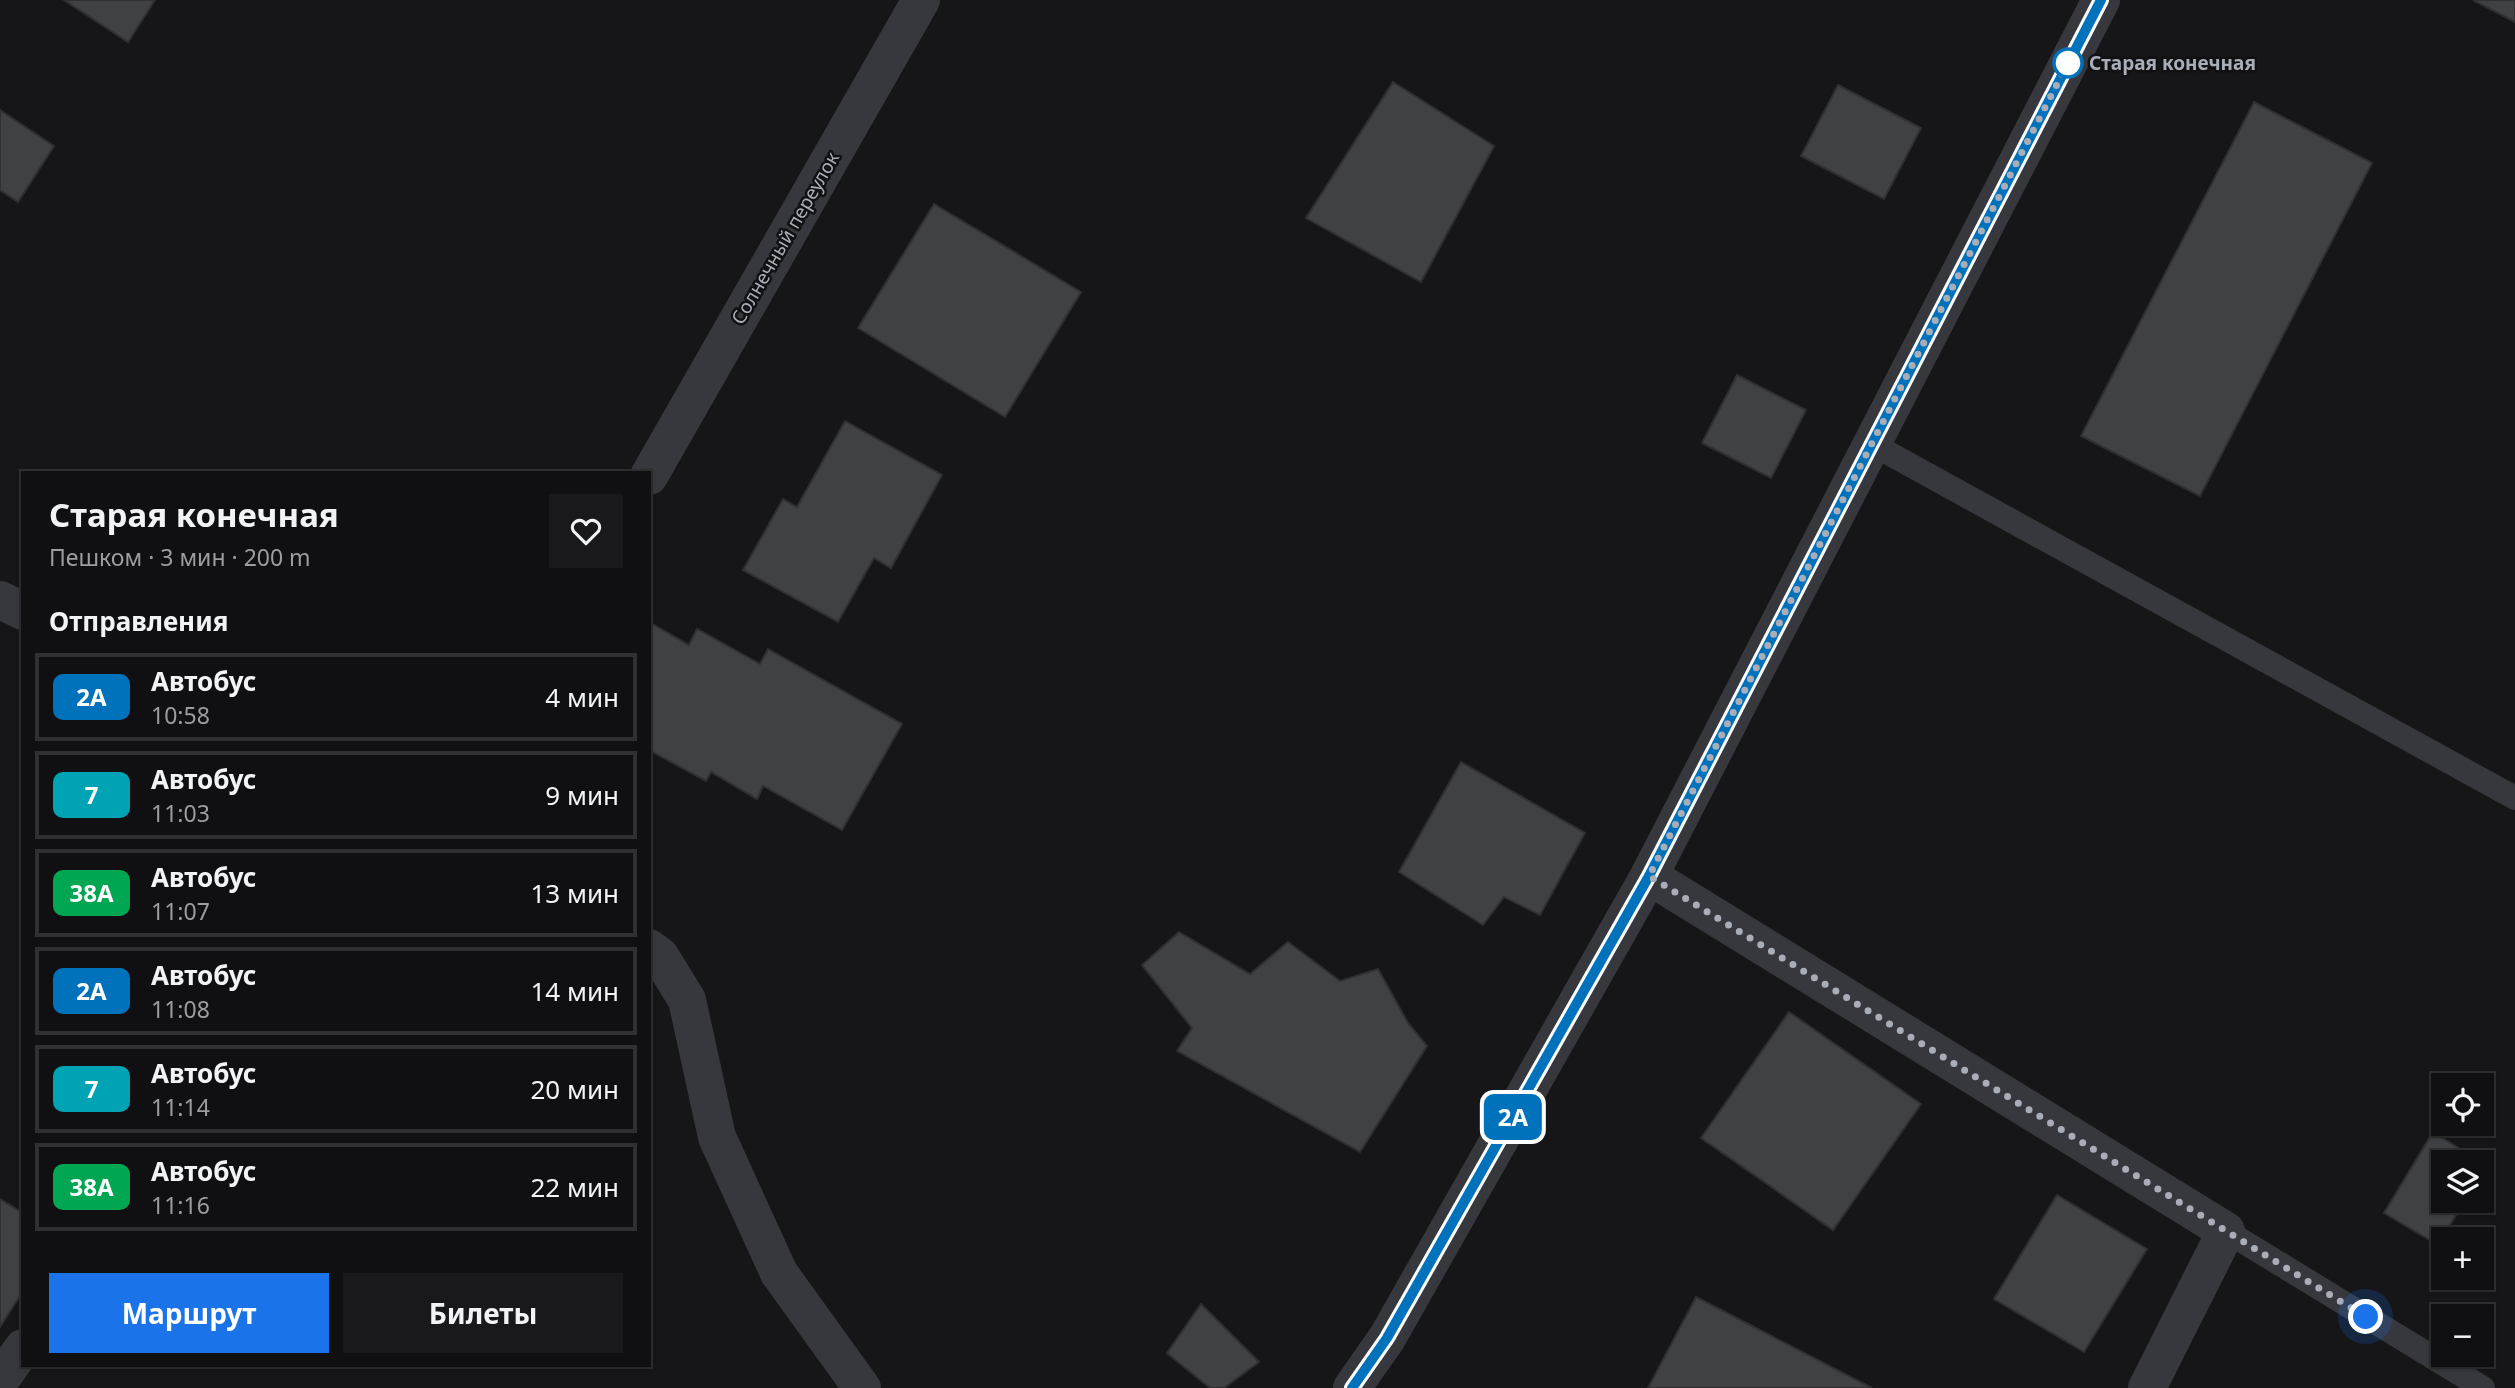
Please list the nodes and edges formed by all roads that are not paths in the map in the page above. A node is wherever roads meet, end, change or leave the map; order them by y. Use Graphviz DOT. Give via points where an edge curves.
graph roads {
  1 [pos="921,0"];
  2 [pos="2101,0"];
  3 [pos="1872,444"];
  4 [pos="651,472"];
  5 [pos="0,600"];
  6 [pos="21,610"];
  7 [pos="2515,798"];
  8 [pos="1649,876"];
  9 [pos="651,949"];
  10 [pos="2226,1231"];
  11 [pos="21,1351"];
  12 [pos="0,1380"];
  13 [pos="862,1388"];
  14 [pos="1352,1388"];
  15 [pos="2147,1388"];
  16 [pos="2483,1388"];
  1 -- 4 [label="street, Солнечный переулок"];
  2 -- 3 [label="street"];
  3 -- 7 [label="lane"];
  3 -- 8 [label="street"];
  5 -- 6 [label="street"];
  8 -- 10 [label="street"];
  8 -- 14 [label="street" via="1387,1338"];
  9 -- 13 [label="street" via="660,956 687,1000 717,1137 779,1273"];
  10 -- 15 [label="street"];
  10 -- 16 [label="lane"];
  11 -- 12 [label="street"];
}
